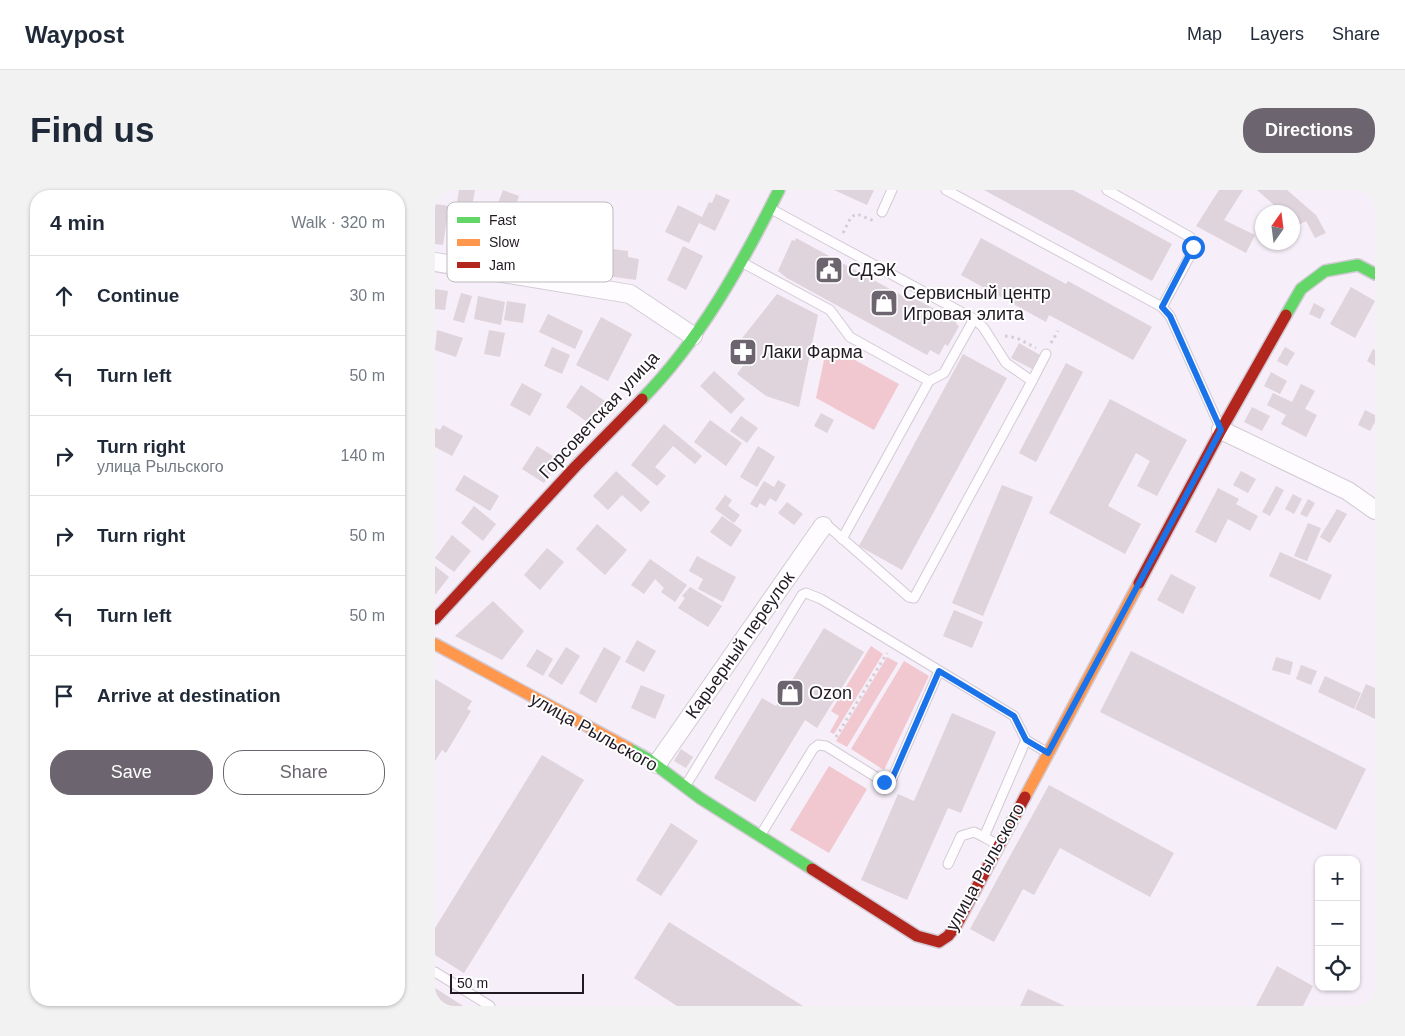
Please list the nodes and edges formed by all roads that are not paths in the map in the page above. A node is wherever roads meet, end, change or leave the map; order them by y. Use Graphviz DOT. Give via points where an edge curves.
graph roads {
  1 [pos="779,190"];
  2 [pos="892,190"];
  3 [pos="946,190"];
  4 [pos="1107,190"];
  5 [pos="771,209"];
  6 [pos="882,212"];
  7 [pos="743,262"];
  8 [pos="1375,274"];
  9 [pos="557,282"];
  10 [pos="1162,307"];
  11 [pos="974,319"];
  12 [pos="693,336"];
  13 [pos="1046,354"];
  14 [pos="929,380"];
  15 [pos="1033,381"];
  16 [pos="1221,430"];
  17 [pos="1375,510"];
  18 [pos="823,526"];
  19 [pos="843,539"];
  20 [pos="435,619"];
  21 [pos="435,644"];
  22 [pos="939,671"];
  23 [pos="1026,740"];
  24 [pos="1048,753"];
  25 [pos="657,764"];
  26 [pos="685,788"];
  27 [pos="760,836"];
  28 [pos="984,837"];
  29 [pos="998,846"];
  30 [pos="948,864"];
  31 [pos="435,972"];
  32 [pos="490,1006"];
  1 -- 5 [label="street, Горсоветская улица"];
  2 -- 6 [label="lane"];
  3 -- 10 [label="lane"];
  4 -- 10 [label="lane" via="1191,237 1192,252"];
  5 -- 7 [label="street, Горсоветская улица"];
  5 -- 11 [label="lane"];
  7 -- 12 [label="street, Горсоветская улица"];
  7 -- 14 [label="lane" via="830,310 854,340"];
  8 -- 16 [label="street, улица Рыльского" via="1358,265 1325,270 1301,289"];
  9 -- 12 [label="street" via="630,294"];
  10 -- 16 [label="lane" via="1170,316"];
  11 -- 14 [label="lane" via="944,373"];
  11 -- 15 [label="lane" via="1006,363"];
  12 -- 20 [label="street, Горсоветская улица" via="651,390"];
  13 -- 15 [label="lane"];
  14 -- 19 [label="lane"];
  15 -- 19 [label="lane" via="915,598 909,597"];
  16 -- 17 [label="street" via="1348,490"];
  16 -- 24 [label="street, улица Рыльского"];
  18 -- 19 [label="lane" via="828,526"];
  18 -- 25 [label="street, Карьерный переулок"];
  21 -- 25 [label="street, улица Рыльского"];
  22 -- 23 [label="lane" via="1014,716"];
  22 -- 26 [label="lane" via="806,593"];
  22 -- 27 [label="lane" via="889,782 818,745"];
  23 -- 24 [label="lane"];
  23 -- 28 [label="lane"];
  24 -- 29 [label="street, улица Рыльского"];
  25 -- 26 [label="street, улица Рыльского"];
  26 -- 27 [label="street, улица Рыльского"];
  27 -- 29 [label="street, улица Рыльского" via="917,936 939,942 956,926"];
  28 -- 29 [label="lane"];
  28 -- 30 [label="lane" via="974,832 961,836"];
  31 -- 32 [label="lane"];
}
